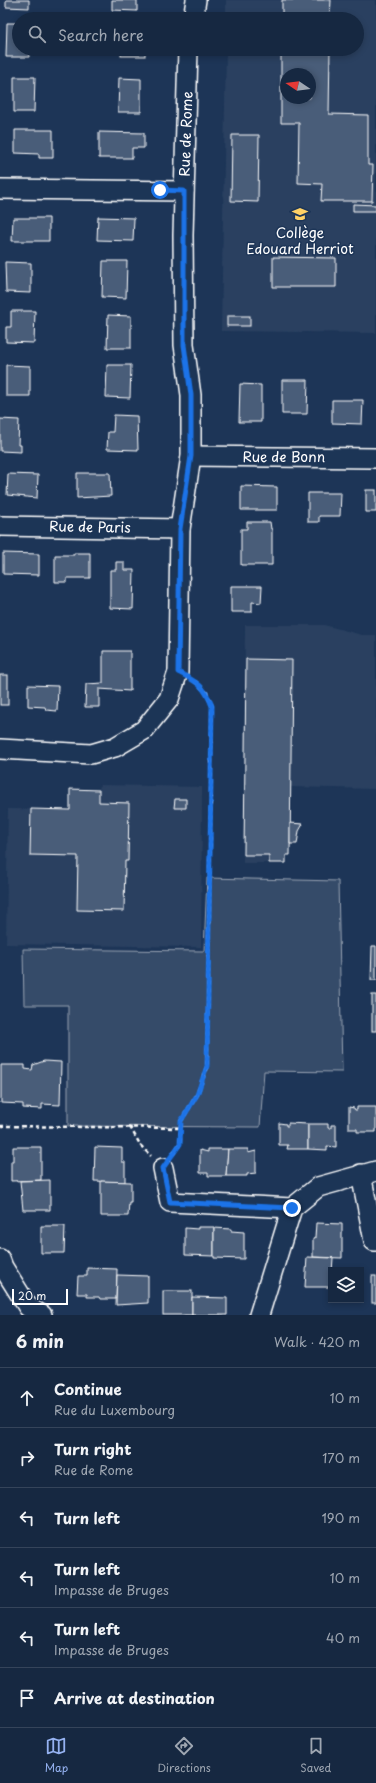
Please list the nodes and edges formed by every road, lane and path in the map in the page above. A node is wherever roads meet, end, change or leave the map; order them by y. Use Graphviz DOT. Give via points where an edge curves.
graph roads {
  1 [pos="196,0"];
  2 [pos="193,12"];
  3 [pos="188,56"];
  4 [pos="0,189"];
  5 [pos="184,191"];
  6 [pos="191,456"];
  7 [pos="376,458"];
  8 [pos="0,526"];
  9 [pos="180,529"];
  10 [pos="178,672"];
  11 [pos="0,749"];
  12 [pos="0,1126"];
  13 [pos="130,1127"];
  14 [pos="181,1128"];
  15 [pos="163,1168"];
  16 [pos="368,1172"];
  17 [pos="292,1208"];
  18 [pos="376,1241"];
  19 [pos="0,1259"];
  20 [pos="31,1312"];
  21 [pos="259,1315"];
  1 -- 2 [label="street"];
  3 -- 5 [label="street, Rue de Rome"];
  4 -- 5 [label="street"];
  5 -- 6 [label="street, Rue de Rome" via="184,345 191,395"];
  6 -- 7 [label="street, Rue de Bonn"];
  6 -- 9 [label="street, Rue de Rome"];
  8 -- 9 [label="street, Rue de Paris"];
  9 -- 10 [label="street, Rue de Rome"];
  10 -- 11 [label="street, Rue de Rome" via="169,699 144,730 115,747 91,754"];
  10 -- 14 [label="path" via="198,682 207,693 212,706 207,1066 197,1095 181,1121"];
  12 -- 13 [label="path"];
  13 -- 14 [label="path"];
  13 -- 15 [label="path" via="141,1146"];
  14 -- 15 [label="path" via="180,1144"];
  15 -- 17 [label="street" via="170,1202"];
  16 -- 17 [label="street" via="318,1187"];
  16 -- 18 [label="street"];
  17 -- 21 [label="street"];
  19 -- 20 [label="street"];
}
